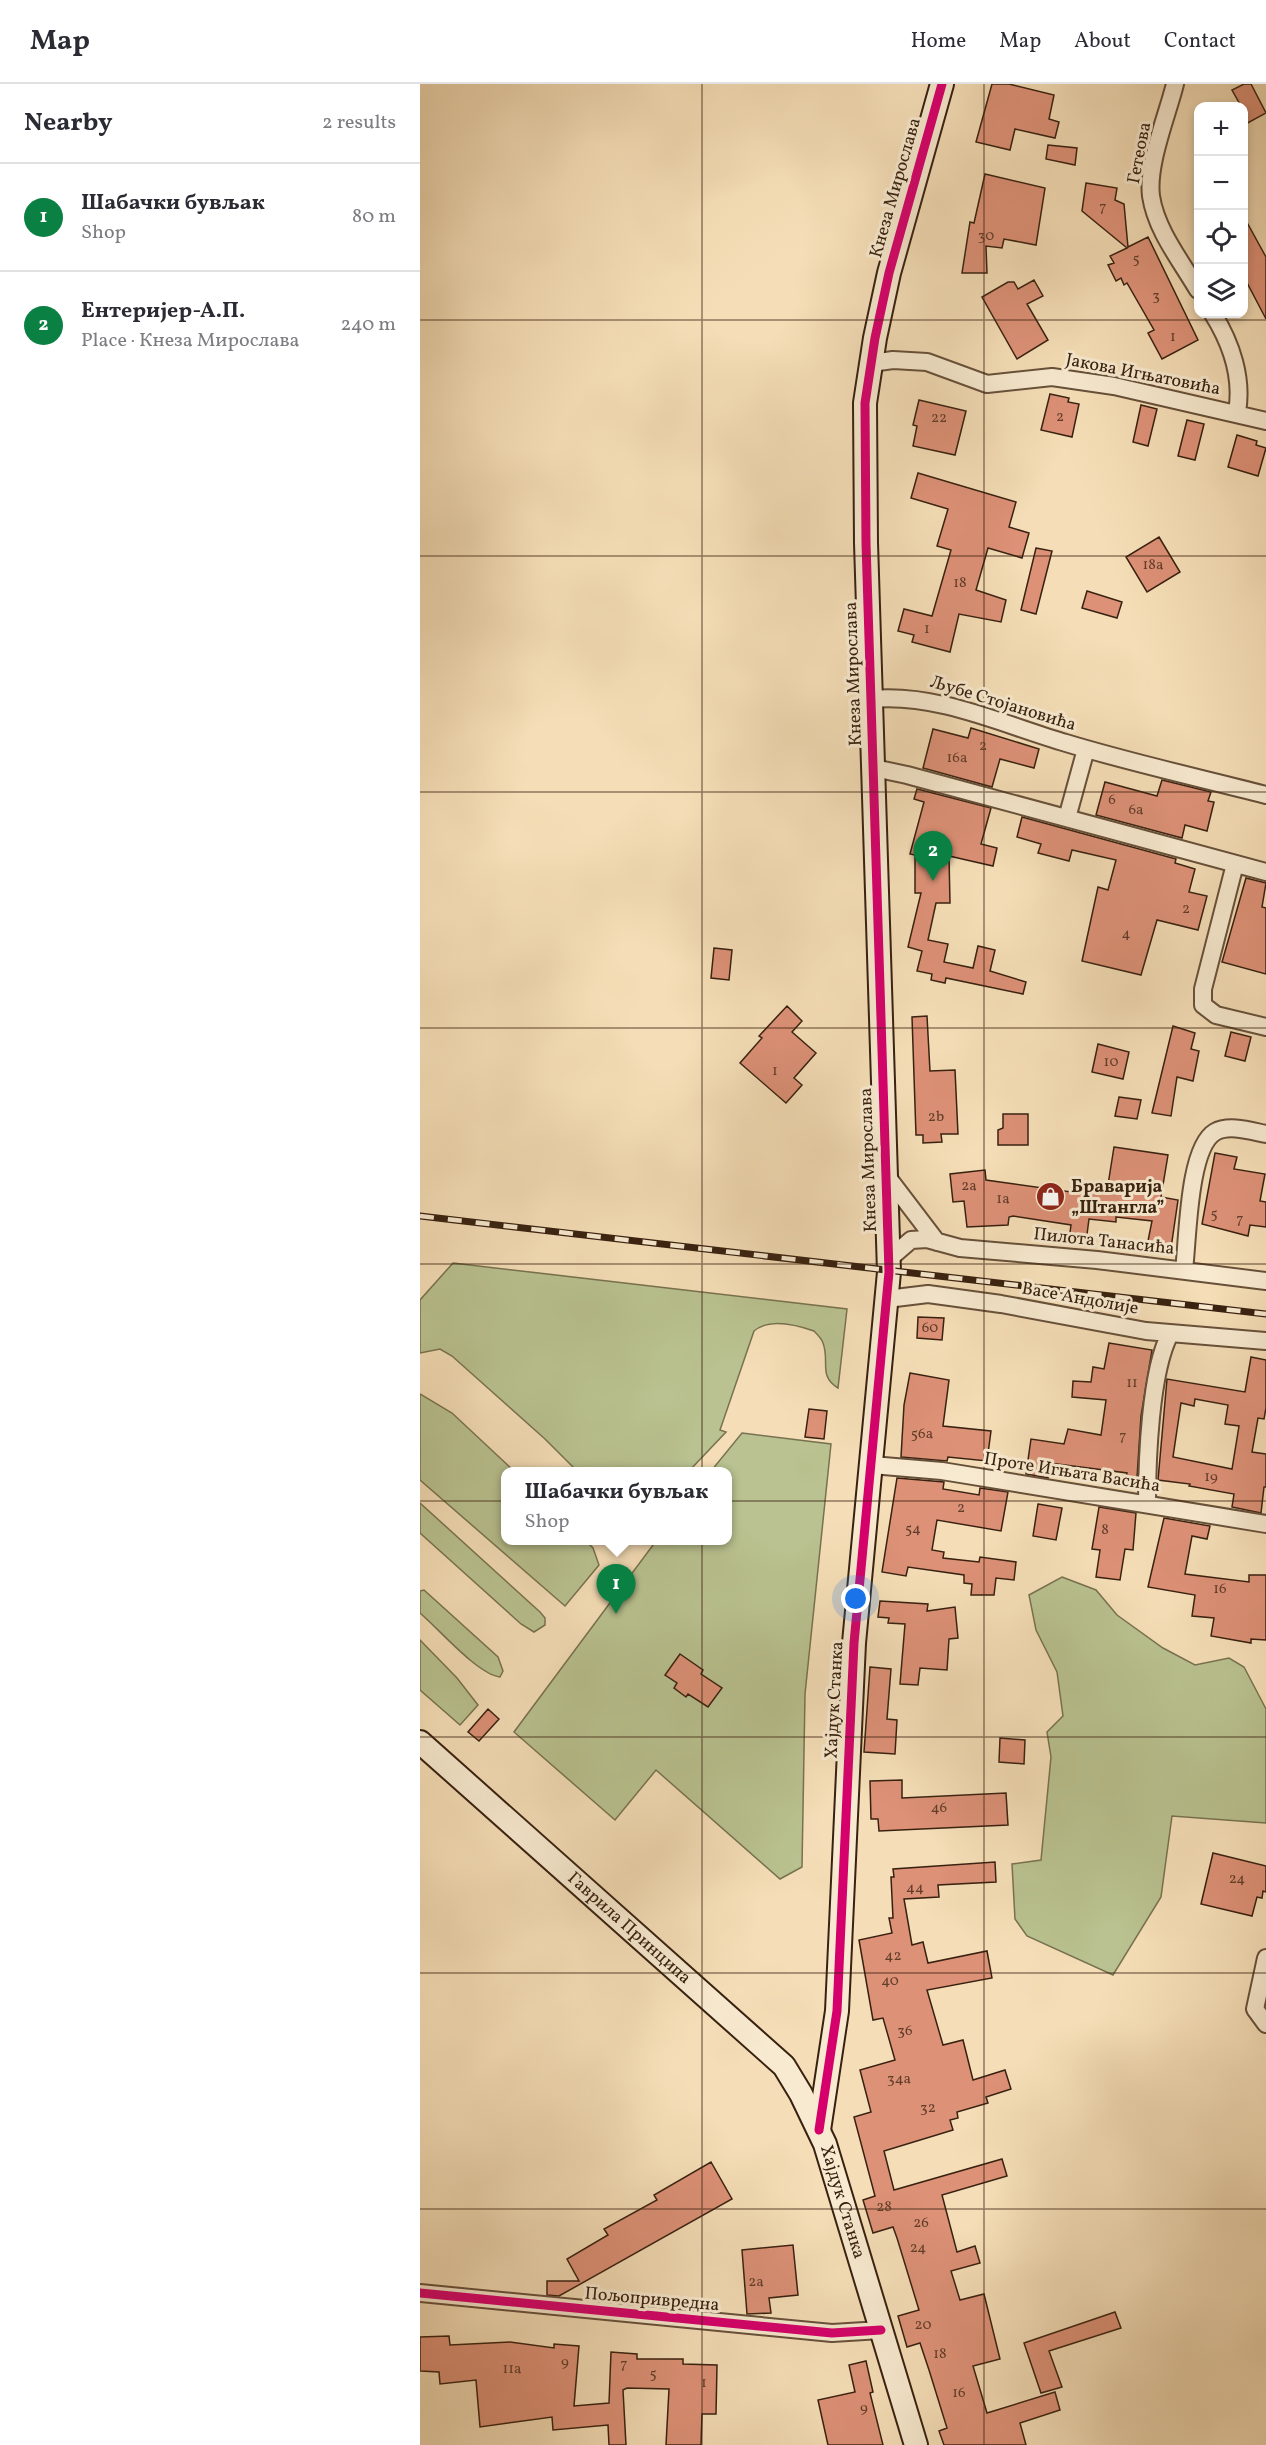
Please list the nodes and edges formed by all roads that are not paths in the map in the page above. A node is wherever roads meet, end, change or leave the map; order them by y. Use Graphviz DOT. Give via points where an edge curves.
graph roads {
  1 [pos="942,84"];
  2 [pos="1175,84"];
  3 [pos="1194,283"];
  4 [pos="1215,318"];
  5 [pos="871,363"];
  6 [pos="1237,412"];
  7 [pos="1266,421"];
  8 [pos="872,699"];
  9 [pos="1086,749"];
  10 [pos="874,768"];
  11 [pos="1266,795"];
  12 [pos="1067,818"];
  13 [pos="1235,864"];
  14 [pos="1266,873"];
  15 [pos="1266,1027"];
  16 [pos="1266,1134"];
  17 [pos="886,1175"];
  18 [pos="937,1242"];
  19 [pos="889,1266"];
  20 [pos="1184,1270"];
  21 [pos="1266,1281"];
  22 [pos="887,1299"];
  23 [pos="1170,1334"];
  24 [pos="1266,1341"];
  25 [pos="872,1465"];
  26 [pos="1147,1504"];
  27 [pos="1266,1524"];
  28 [pos="420,1742"];
  29 [pos="1266,1958"];
  30 [pos="1266,2024"];
  31 [pos="819,2130"];
  32 [pos="420,2293"];
  33 [pos="881,2330"];
  34 [pos="916,2445"];
  1 -- 5 [label="street, Кнеза Мирослава" via="889,273"];
  2 -- 3 [label="street, Гетеова" via="1153,170 1151,195 1156,216"];
  4 -- 6 [label="street" via="1238,375"];
  5 -- 6 [label="street, Јакова Игњатовића" via="927,362 987,384 1062,378 1140,390"];
  5 -- 8 [label="street, Кнеза Мирослава" via="865,414"];
  6 -- 7 [label="street, Јакова Игњатовића"];
  8 -- 9 [label="street, Љубе Стојановића" via="896,696 931,701"];
  8 -- 10 [label="street, Кнеза Мирослава"];
  9 -- 11 [label="street, Љубе Стојановића"];
  9 -- 12 [label="street, Љубе Стојановића"];
  10 -- 12 [label="street, Кнеза Мирослава"];
  10 -- 17 [label="street, Кнеза Мирослава"];
  12 -- 13 [label="street, Кнеза Мирослава"];
  13 -- 14 [label="street, Кнеза Мирослава"];
  13 -- 15 [label="street" via="1203,989 1203,1005 1216,1016"];
  16 -- 20 [label="street" via="1226,1128 1216,1131 1200,1149"];
  17 -- 18 [label="street"];
  17 -- 19 [label="street, Кнеза Мирослава"];
  18 -- 19 [label="street, Пилота Танасића" via="911,1240"];
  18 -- 20 [label="street, Пилота Танасића" via="969,1249"];
  19 -- 22 [label="street, Хајдук Станка"];
  20 -- 21 [label="street, Пилота Танасића"];
  22 -- 23 [label="street, Васе Андолије" via="928,1294"];
  22 -- 25 [label="street, Хајдук Станка"];
  23 -- 24 [label="street, Васе Андолије"];
  23 -- 26 [label="street" via="1158,1376"];
  25 -- 26 [label="street, Проте Игњата Васића" via="942,1471"];
  25 -- 31 [label="street, Хајдук Станка" via="854,1643 837,2011"];
  26 -- 27 [label="street, Проте Игњата Васића"];
  28 -- 31 [label="street, Гаврила Принципа" via="784,2066"];
  29 -- 30 [label="street" via="1255,2009"];
  31 -- 33 [label="street, Хајдук Станка"];
  32 -- 33 [label="street, Пољопривредна" via="832,2333"];
  33 -- 34 [label="street, Хајдук Станка"];
}
